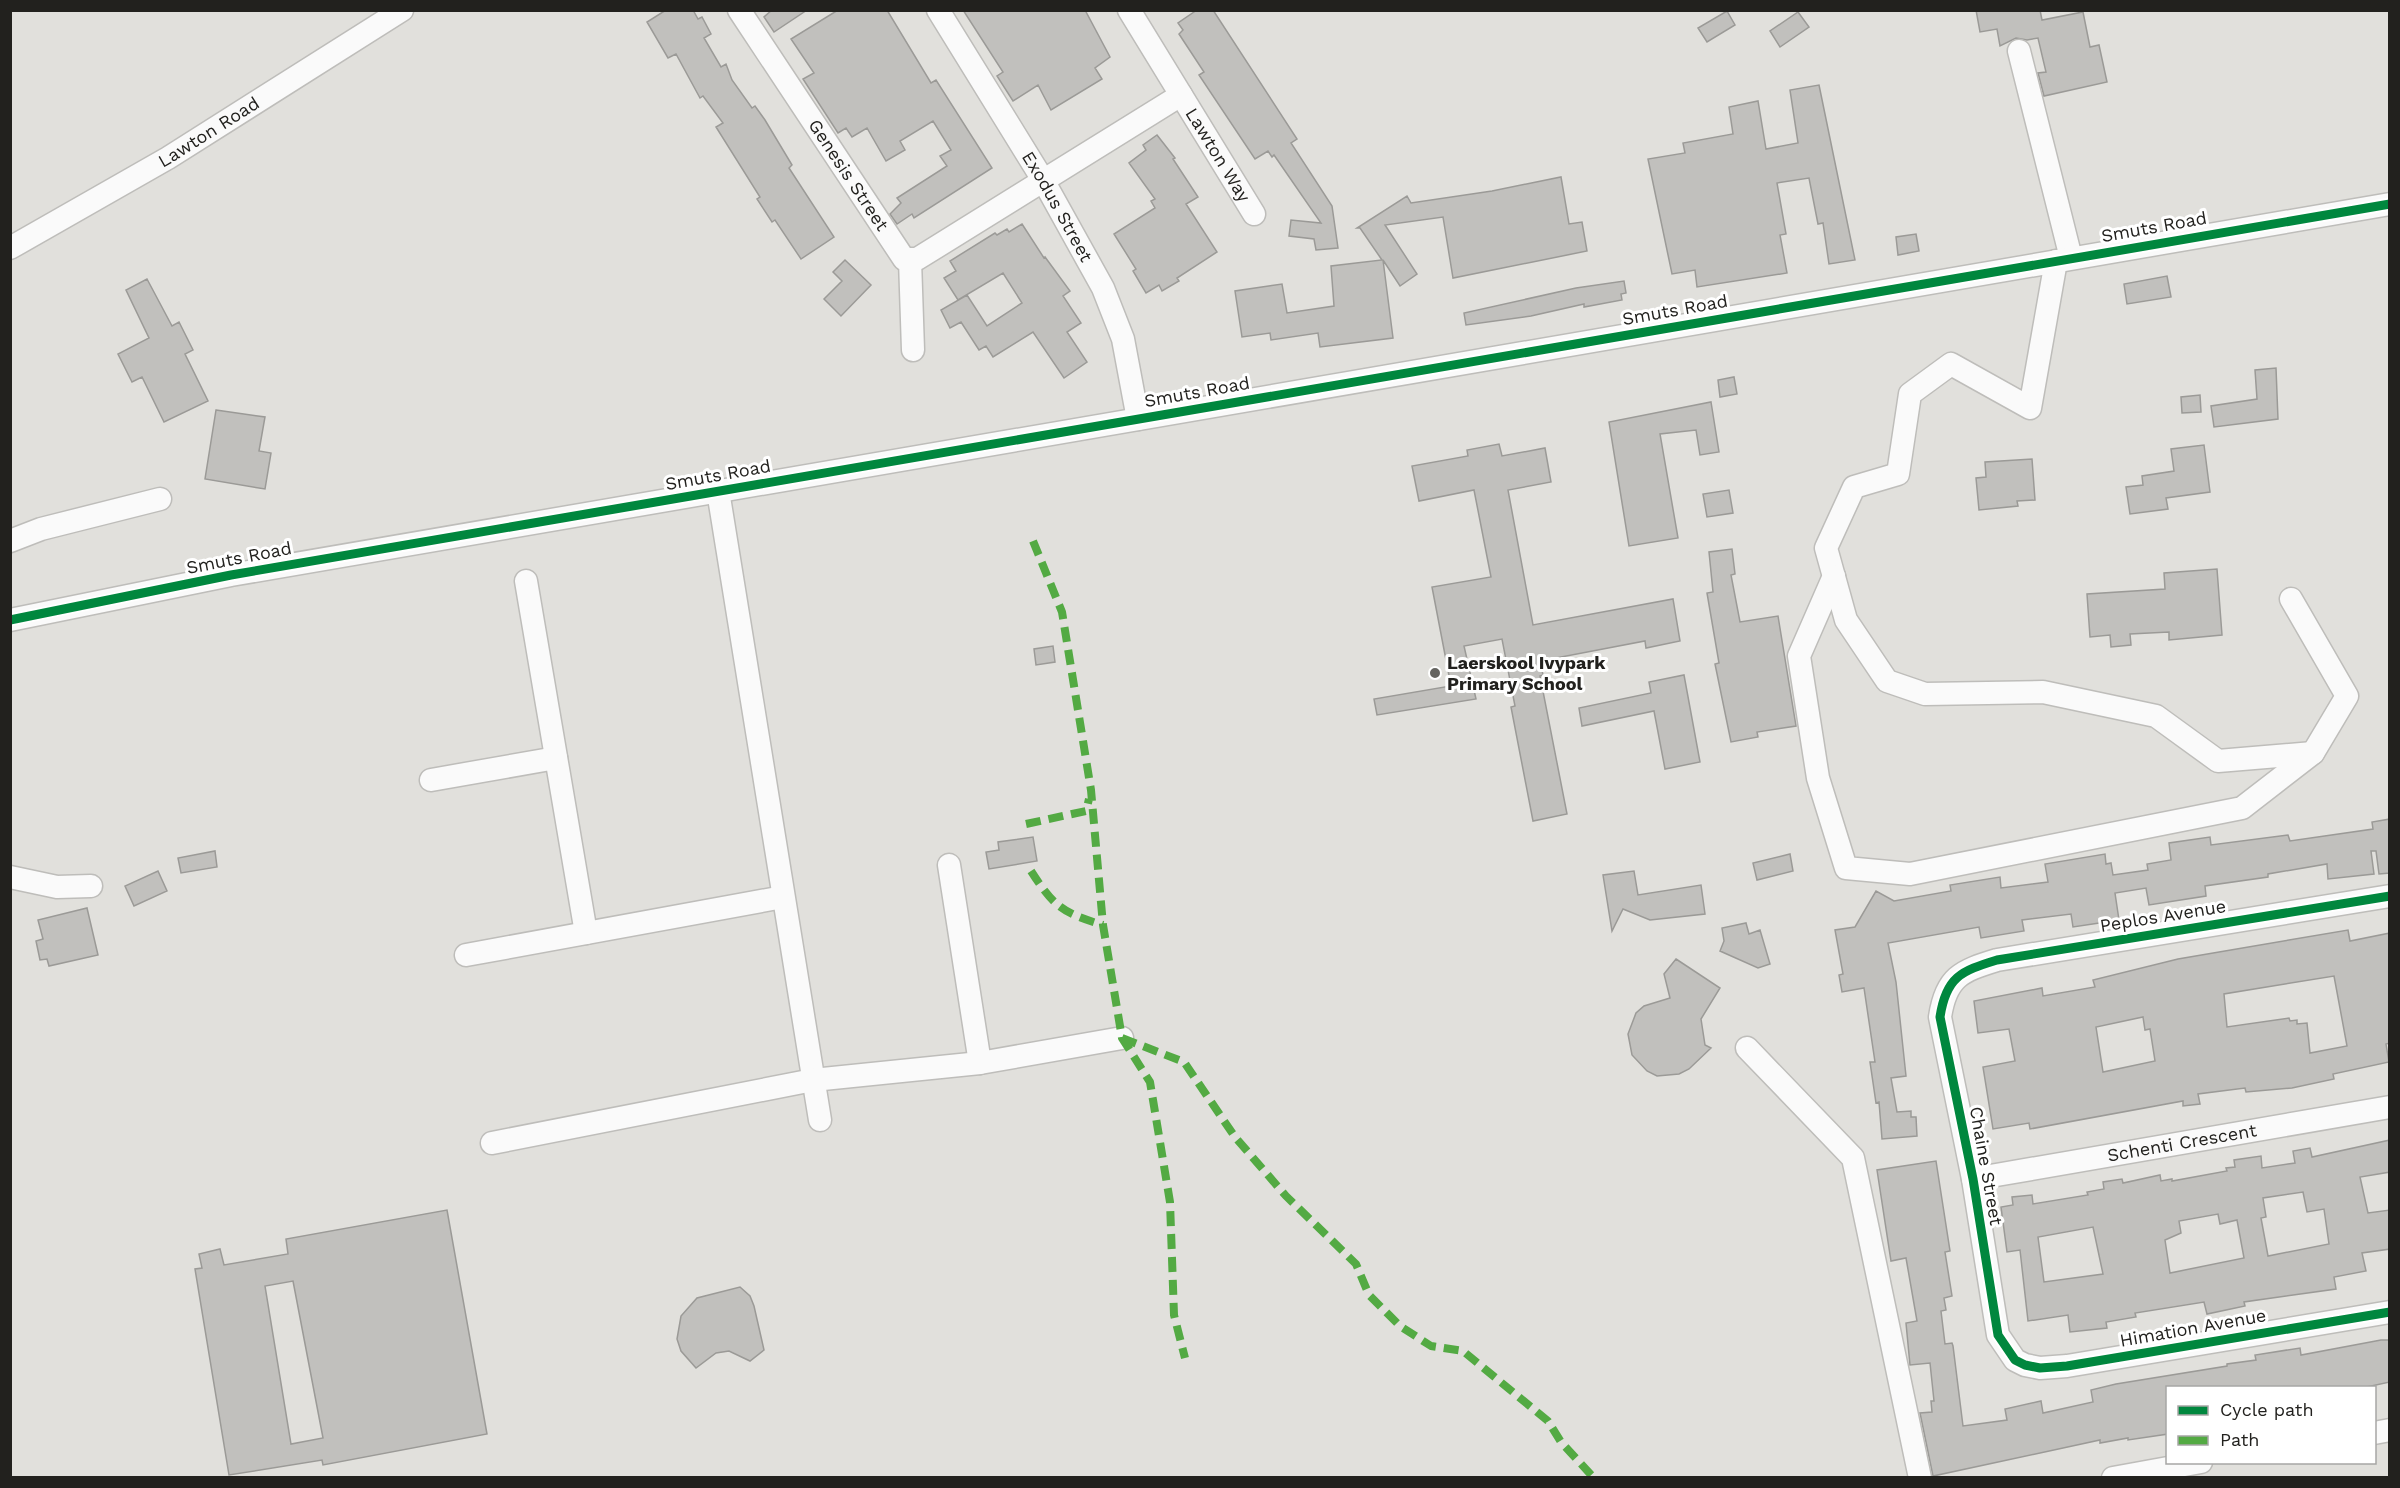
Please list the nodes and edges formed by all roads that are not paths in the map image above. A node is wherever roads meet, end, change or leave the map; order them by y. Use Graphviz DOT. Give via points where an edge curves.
graph roads {
  1 [pos="402,10"];
  2 [pos="739,10"];
  3 [pos="938,10"];
  4 [pos="1129,10"];
  5 [pos="2019,51"];
  6 [pos="1181,95"];
  7 [pos="1043,180"];
  8 [pos="2390,204"];
  9 [pos="1254,214"];
  10 [pos="10,248"];
  11 [pos="910,260"];
  12 [pos="2064,260"];
  13 [pos="913,350"];
  14 [pos="1137,419"];
  15 [pos="718,491"];
  16 [pos="160,499"];
  17 [pos="10,541"];
  18 [pos="1834,576"];
  19 [pos="526,581"];
  20 [pos="2291,599"];
  21 [pos="10,620"];
  22 [pos="2313,753"];
  23 [pos="556,758"];
  24 [pos="431,780"];
  25 [pos="949,865"];
  26 [pos="10,877"];
  27 [pos="91,886"];
  28 [pos="2390,896"];
  29 [pos="783,897"];
  30 [pos="586,933"];
  31 [pos="466,955"];
  32 [pos="1949,986"];
  33 [pos="1122,1038"];
  34 [pos="1747,1048"];
  35 [pos="980,1063"];
  36 [pos="813,1080"];
  37 [pos="2390,1107"];
  38 [pos="820,1120"];
  39 [pos="492,1143"];
  40 [pos="1972,1179"];
  41 [pos="2390,1311"];
  42 [pos="2008,1351"];
  43 [pos="2190,1464"];
  44 [pos="1920,1478"];
  45 [pos="2113,1478"];
  1 -- 10 [label="street, Lawton Road" via="168,158"];
  2 -- 11 [label="street, Genesis Street" via="901,257"];
  3 -- 7 [label="street, Exodus Street"];
  4 -- 6 [label="street"];
  5 -- 12 [label="street"];
  6 -- 7 [label="street"];
  6 -- 9 [label="street, Lawton Way"];
  7 -- 11 [label="street"];
  7 -- 14 [label="street, Exodus Street" via="1103,288 1123,339"];
  8 -- 12 [label="street, Smuts Road"];
  11 -- 13 [label="street"];
  12 -- 14 [label="street, Smuts Road"];
  12 -- 18 [label="street" via="2030,408 1951,364 1910,394 1898,474 1854,487 1826,548"];
  14 -- 15 [label="street, Smuts Road"];
  15 -- 21 [label="street, Smuts Road" via="231,575"];
  15 -- 29 [label="street"];
  16 -- 17 [label="street" via="41,529"];
  18 -- 22 [label="street" via="1846,620 1887,681 1925,694 2043,692 2156,716 2218,761"];
  18 -- 22 [label="street" via="1799,656 1818,778 1846,868 1910,874 2242,808"];
  19 -- 23 [label="street"];
  20 -- 22 [label="street" via="2347,696"];
  23 -- 24 [label="street"];
  23 -- 30 [label="street"];
  25 -- 35 [label="street"];
  26 -- 27 [label="street" via="57,887"];
  28 -- 32 [label="street, Peplos Avenue" via="1997,960 1969,969"];
  29 -- 30 [label="street"];
  29 -- 36 [label="street"];
  30 -- 31 [label="street"];
  32 -- 40 [label="street, Chaine Street" via="1940,1017"];
  33 -- 35 [label="street"];
  34 -- 44 [label="street" via="1853,1158"];
  35 -- 36 [label="street"];
  36 -- 38 [label="street"];
  36 -- 39 [label="street"];
  37 -- 40 [label="street, Schenti Crescent"];
  40 -- 42 [label="street, Chaine Street" via="1998,1335"];
  41 -- 42 [label="street, Himation Avenue" via="2040,1368 2015,1360"];
  43 -- 45 [label="street"];
}
